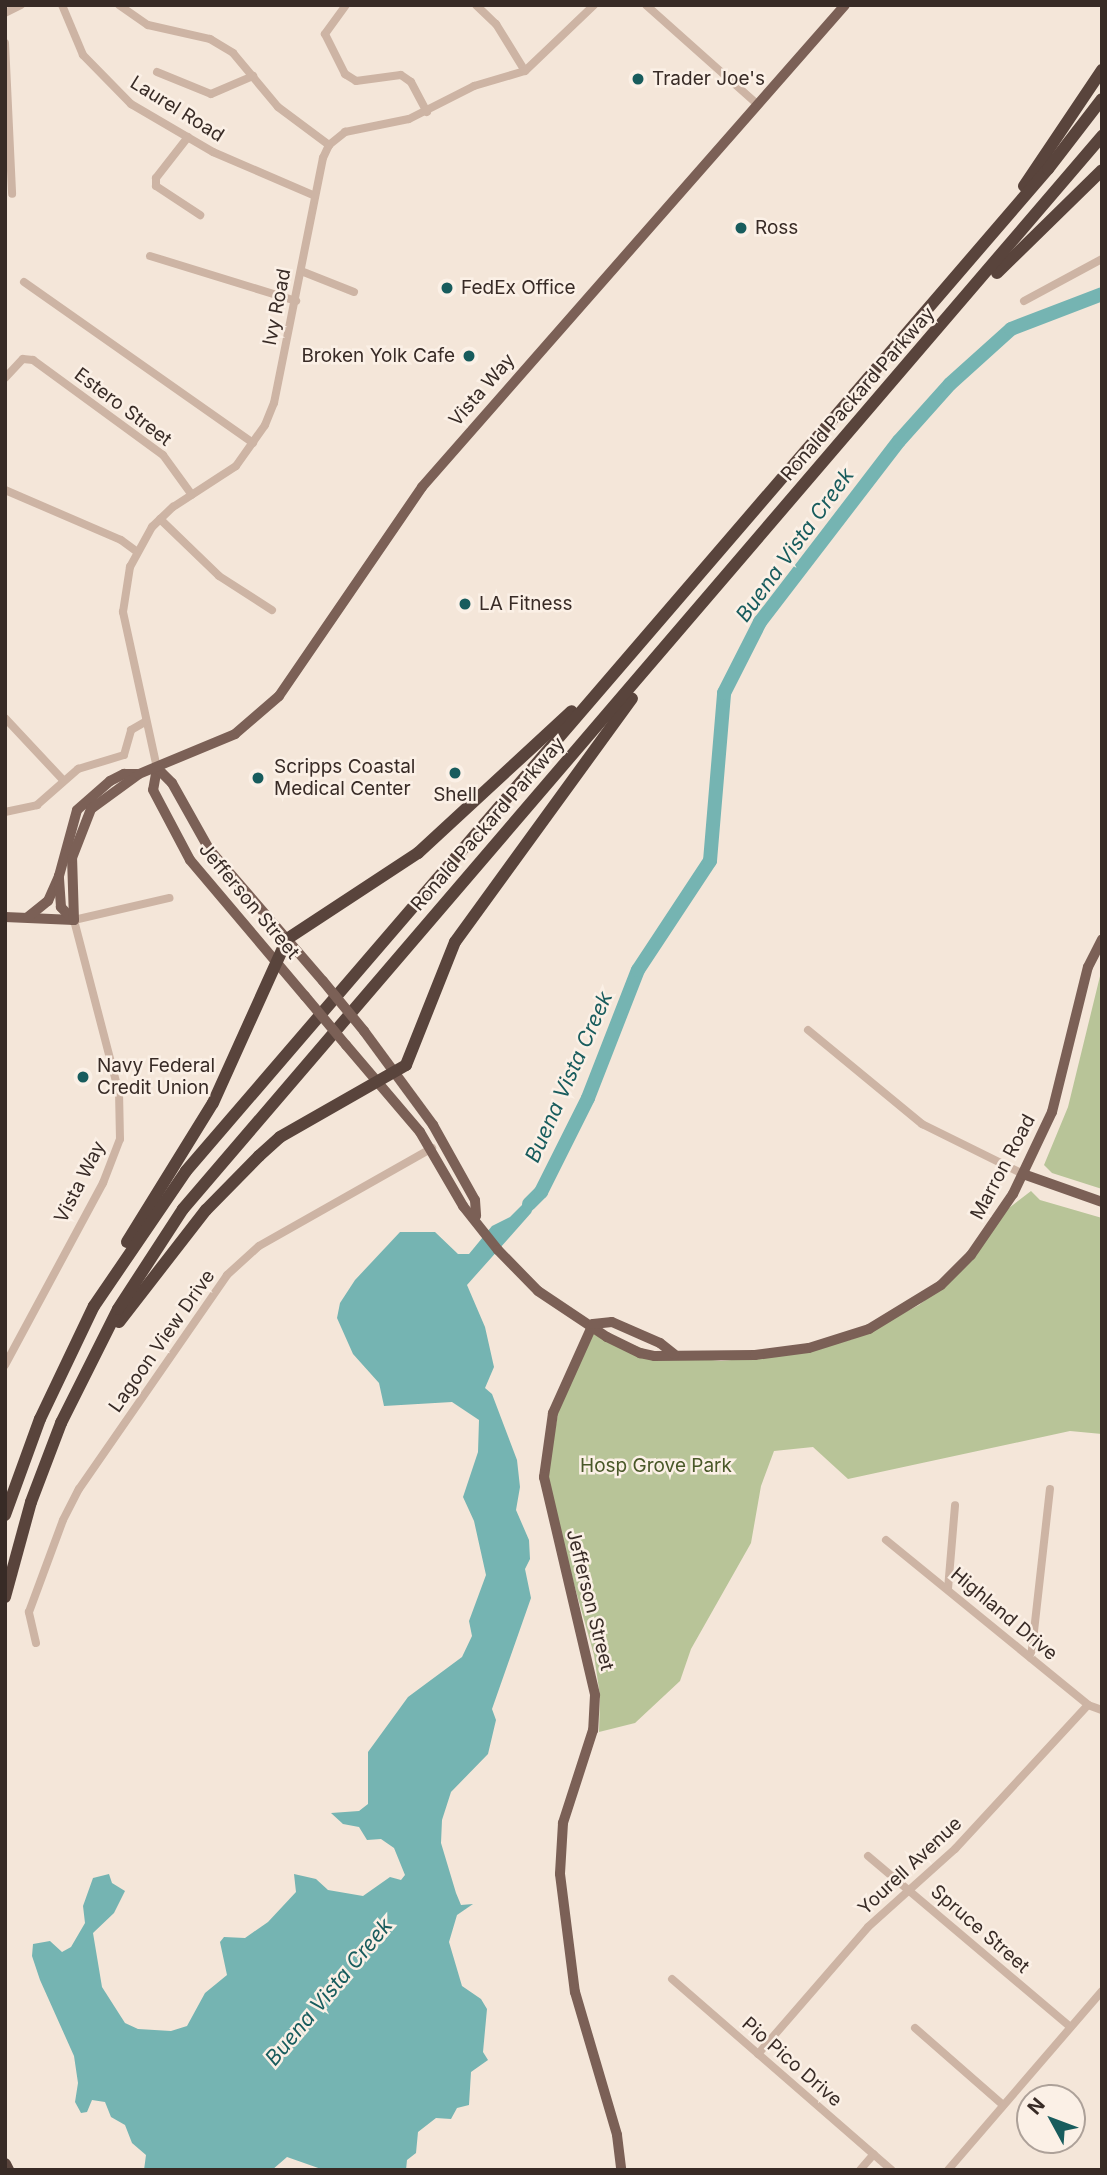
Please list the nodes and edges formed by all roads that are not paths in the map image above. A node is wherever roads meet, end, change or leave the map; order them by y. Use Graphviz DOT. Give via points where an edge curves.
graph roads {
  1 [pos="21,5"];
  2 [pos="62,5"];
  3 [pos="119,5"];
  4 [pos="346,5"];
  5 [pos="476,5"];
  6 [pos="594,5"];
  7 [pos="646,5"];
  8 [pos="845,5"];
  9 [pos="5,13"];
  10 [pos="5,43"];
  11 [pos="525,71"];
  12 [pos="1102,71"];
  13 [pos="157,72"];
  14 [pos="253,76"];
  15 [pos="1102,99"];
  16 [pos="757,104"];
  17 [pos="427,112"];
  18 [pos="1102,136"];
  19 [pos="188,137"];
  20 [pos="329,145"];
  21 [pos="1102,170"];
  22 [pos="12,194"];
  23 [pos="315,196"];
  24 [pos="200,215"];
  25 [pos="978,250"];
  26 [pos="150,256"];
  27 [pos="1102,259"];
  28 [pos="301,271"];
  29 [pos="24,282"];
  30 [pos="354,292"];
  31 [pos="1024,301"];
  32 [pos="296,302"];
  33 [pos="951,316"];
  34 [pos="5,378"];
  35 [pos="253,443"];
  36 [pos="5,490"];
  37 [pos="192,495"];
  38 [pos="160,519"];
  39 [pos="136,551"];
  40 [pos="272,610"];
  41 [pos="687,622"];
  42 [pos="656,626"];
  43 [pos="5,718"];
  44 [pos="145,722"];
  45 [pos="157,768"];
  46 [pos="139,774"];
  47 [pos="63,780"];
  48 [pos="5,811"];
  49 [pos="59,876"];
  50 [pos="169,898"];
  51 [pos="5,917"];
  52 [pos="28,918"];
  53 [pos="74,920"];
  54 [pos="287,939"];
  55 [pos="1102,939"];
  56 [pos="276,961"];
  57 [pos="808,1030"];
  58 [pos="395,1071"];
  59 [pos="376,1084"];
  60 [pos="432,1148"];
  61 [pos="1023,1174"];
  62 [pos="1102,1202"];
  63 [pos="476,1216"];
  64 [pos="94,1306"];
  65 [pos="593,1324"];
  66 [pos="674,1354"];
  67 [pos="5,1365"];
  68 [pos="87,1368"];
  69 [pos="1050,1489"];
  70 [pos="955,1505"];
  71 [pos="5,1515"];
  72 [pos="887,1540"];
  73 [pos="948,1589"];
  74 [pos="5,1597"];
  75 [pos="36,1643"];
  76 [pos="1031,1658"];
  77 [pos="1088,1705"];
  78 [pos="1102,1710"];
  79 [pos="868,1856"];
  80 [pos="908,1889"];
  81 [pos="672,1979"];
  82 [pos="1102,1991"];
  83 [pos="1070,2027"];
  84 [pos="915,2028"];
  85 [pos="758,2054"];
  86 [pos="1003,2105"];
  87 [pos="874,2154"];
  88 [pos="5,2164"];
  89 [pos="8,2170"];
  90 [pos="621,2170"];
  91 [pos="860,2170"];
  92 [pos="892,2170"];
  93 [pos="947,2170"];
  1 -- 9 [label="street"];
  2 -- 19 [label="street, Laurel Road" via="83,55 101,77 131,104"];
  3 -- 14 [label="street" via="148,25 210,39 233,53"];
  4 -- 17 [label="street" via="325,34 345,75 356,81 401,75 411,82"];
  5 -- 11 [label="street" via="496,24"];
  6 -- 11 [label="street"];
  7 -- 16 [label="street"];
  8 -- 16 [label="main road, Vista Way"];
  10 -- 22 [label="street"];
  11 -- 17 [label="street" via="474,86"];
  12 -- 25 [label="highway"];
  13 -- 14 [label="street" via="211,94"];
  14 -- 20 [label="street" via="278,107"];
  15 -- 25 [label="highway, Ronald Packard Parkway"];
  16 -- 45 [label="main road, Vista Way" via="422,487 279,696 235,734"];
  17 -- 20 [label="street" via="345,132"];
  18 -- 33 [label="highway, Ronald Packard Parkway"];
  19 -- 23 [label="street, Laurel Road"];
  19 -- 24 [label="street" via="156,178 156,186"];
  20 -- 23 [label="street, Ivy Road"];
  21 -- 33 [label="highway"];
  23 -- 28 [label="street, Ivy Road"];
  25 -- 42 [label="highway, Ronald Packard Parkway"];
  26 -- 32 [label="street"];
  27 -- 31 [label="street"];
  28 -- 30 [label="street"];
  28 -- 32 [label="street, Ivy Road"];
  29 -- 35 [label="street"];
  32 -- 35 [label="street, Ivy Road" via="274,403"];
  33 -- 41 [label="highway, Ronald Packard Parkway"];
  34 -- 37 [label="street, Estero Street" via="23,359 33,360 163,455"];
  35 -- 37 [label="street, Ivy Road" via="227,474"];
  36 -- 39 [label="street" via="121,540"];
  37 -- 38 [label="street, Ivy Road"];
  38 -- 39 [label="street, Ivy Road"];
  38 -- 40 [label="street" via="219,576"];
  39 -- 44 [label="street, Ivy Road" via="123,612"];
  41 -- 58 [label="highway" via="470,919 437,981 406,1065"];
  41 -- 68 [label="highway, Ronald Packard Parkway" via="225,1156 141,1270"];
  42 -- 54 [label="highway" via="525,758 432,842"];
  42 -- 64 [label="highway, Ronald Packard Parkway" via="186,1171"];
  43 -- 47 [label="street"];
  44 -- 45 [label="street, Ivy Road"];
  44 -- 47 [label="street" via="131,730 124,755 85,765"];
  45 -- 46 [label="main road, Vista Way"];
  45 -- 54 [label="main road, Jefferson Street" via="172,783 209,849"];
  45 -- 56 [label="main road, Jefferson Street" via="153,790 180,844"];
  46 -- 49 [label="main road, Vista Way" via="124,774 110,781 77,810"];
  46 -- 53 [label="main road, Vista Way" via="109,793 84,818 72,858"];
  47 -- 48 [label="street" via="37,805"];
  49 -- 52 [label="main road" via="48,901"];
  49 -- 53 [label="main road, Vista Way" via="61,907"];
  50 -- 53 [label="street"];
  51 -- 52 [label="main road"];
  52 -- 53 [label="main road"];
  53 -- 67 [label="street, Vista Way" via="119,1093 120,1139 103,1183"];
  54 -- 56 [label="highway"];
  54 -- 58 [label="main road, Jefferson Street, bridge"];
  55 -- 61 [label="main road, Marron Road" via="1088,968 1052,1112"];
  56 -- 59 [label="main road, Jefferson Street, bridge"];
  56 -- 64 [label="highway" via="213,1103 151,1196"];
  57 -- 61 [label="street" via="922,1124"];
  58 -- 59 [label="highway"];
  58 -- 63 [label="main road, Jefferson Street" via="453,1157 475,1200"];
  59 -- 60 [label="main road, Jefferson Street"];
  59 -- 68 [label="highway" via="280,1137 234,1178 176,1246"];
  60 -- 63 [label="main road, Jefferson Street" via="463,1206"];
  60 -- 75 [label="street, Lagoon View Drive" via="259,1246 227,1275 68,1510 29,1612"];
  61 -- 62 [label="main road"];
  61 -- 66 [label="main road, Marron Road" via="985,1238 955,1272 912,1306 869,1329 809,1348 755,1355"];
  63 -- 65 [label="main road, Jefferson Street" via="509,1263 538,1291"];
  64 -- 71 [label="highway, Ronald Packard Parkway" via="40,1419"];
  65 -- 66 [label="main road" via="612,1322"];
  65 -- 66 [label="main road, Marron Road" via="607,1337 640,1353"];
  65 -- 90 [label="main road, Jefferson Street" via="553,1413 544,1477 595,1695 593,1730 563,1823 560,1874 575,1992 617,2135"];
  68 -- 74 [label="highway, Ronald Packard Parkway" via="31,1502"];
  69 -- 76 [label="street"];
  70 -- 73 [label="street"];
  72 -- 73 [label="street, Highland Drive"];
  73 -- 76 [label="street, Highland Drive"];
  76 -- 77 [label="street, Highland Drive"];
  77 -- 78 [label="street, Highland Drive"];
  77 -- 80 [label="street, Yourell Avenue" via="955,1849"];
  79 -- 80 [label="street, Spruce Street"];
  80 -- 83 [label="street, Spruce Street"];
  80 -- 85 [label="street, Yourell Avenue" via="868,1927"];
  81 -- 85 [label="street, Pio Pico Drive"];
  82 -- 83 [label="street"];
  83 -- 86 [label="street"];
  84 -- 86 [label="street"];
  85 -- 87 [label="street, Pio Pico Drive"];
  86 -- 93 [label="street"];
  87 -- 91 [label="street"];
  87 -- 92 [label="street, Pio Pico Drive"];
  88 -- 89 [label="highway"];
}
